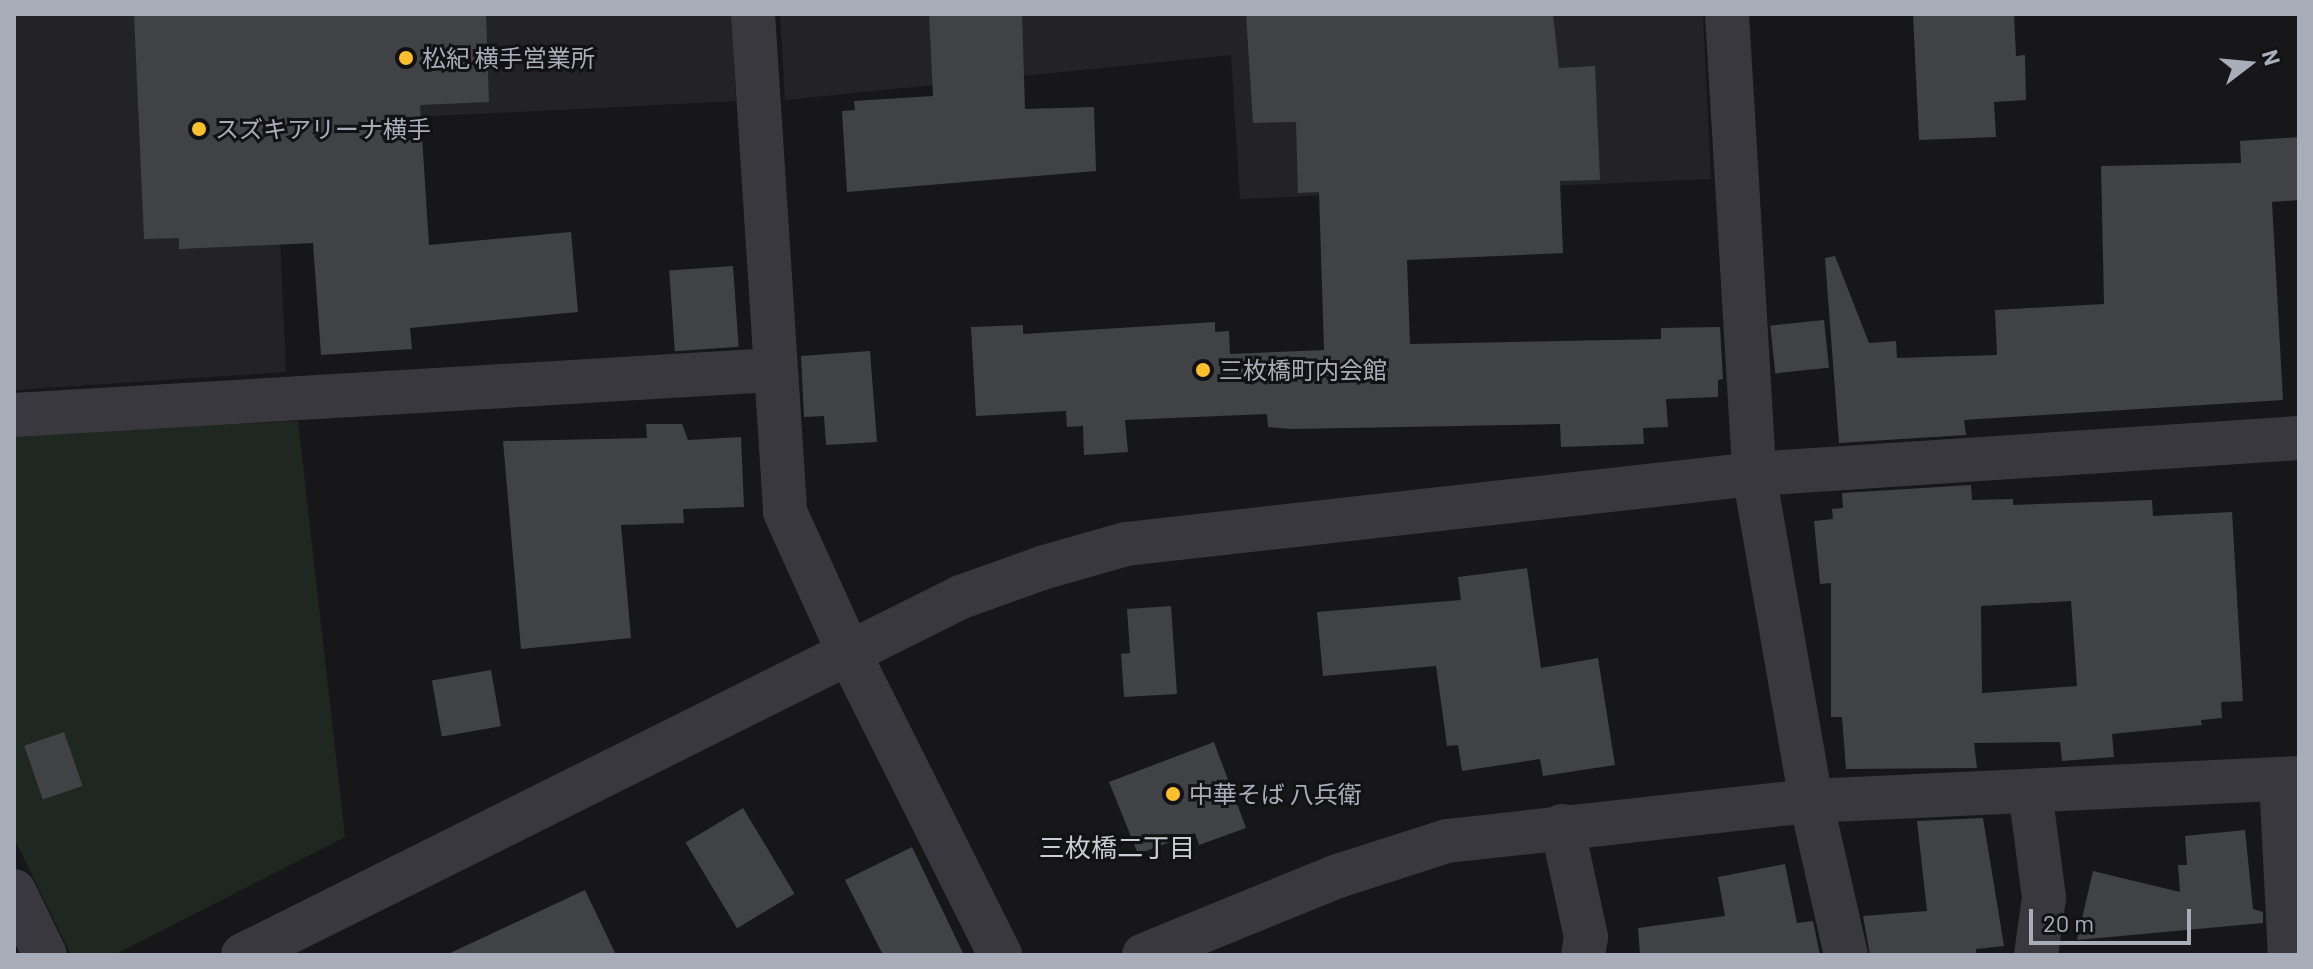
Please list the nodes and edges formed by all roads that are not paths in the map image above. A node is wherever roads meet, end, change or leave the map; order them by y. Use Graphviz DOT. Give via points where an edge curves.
graph roads {
  1 [pos="753,14"];
  2 [pos="1727,14"];
  3 [pos="773,370"];
  4 [pos="14,415"];
  5 [pos="2299,438"];
  6 [pos="1754,474"];
  7 [pos="849,653"];
  8 [pos="2290,779"];
  9 [pos="2030,791"];
  10 [pos="1811,801"];
  11 [pos="1562,826"];
  12 [pos="14,891"];
  13 [pos="45,955"];
  14 [pos="243,955"];
  15 [pos="1000,955"];
  16 [pos="1144,955"];
  17 [pos="1583,955"];
  18 [pos="1846,955"];
  19 [pos="2036,955"];
  20 [pos="2290,955"];
  1 -- 3 [label="street"];
  2 -- 6 [label="street"];
  3 -- 4 [label="street"];
  3 -- 7 [label="street" via="785,512"];
  5 -- 6 [label="street"];
  6 -- 7 [label="street" via="1126,544 961,597"];
  6 -- 10 [label="street"];
  7 -- 14 [label="street"];
  7 -- 15 [label="street"];
  8 -- 9 [label="street"];
  8 -- 20 [label="street"];
  9 -- 10 [label="street"];
  9 -- 19 [label="street" via="2044,898"];
  10 -- 11 [label="street"];
  10 -- 18 [label="street"];
  11 -- 16 [label="street" via="1433,845 1338,876"];
  11 -- 17 [label="street" via="1586,937"];
  12 -- 13 [label="street"];
}
